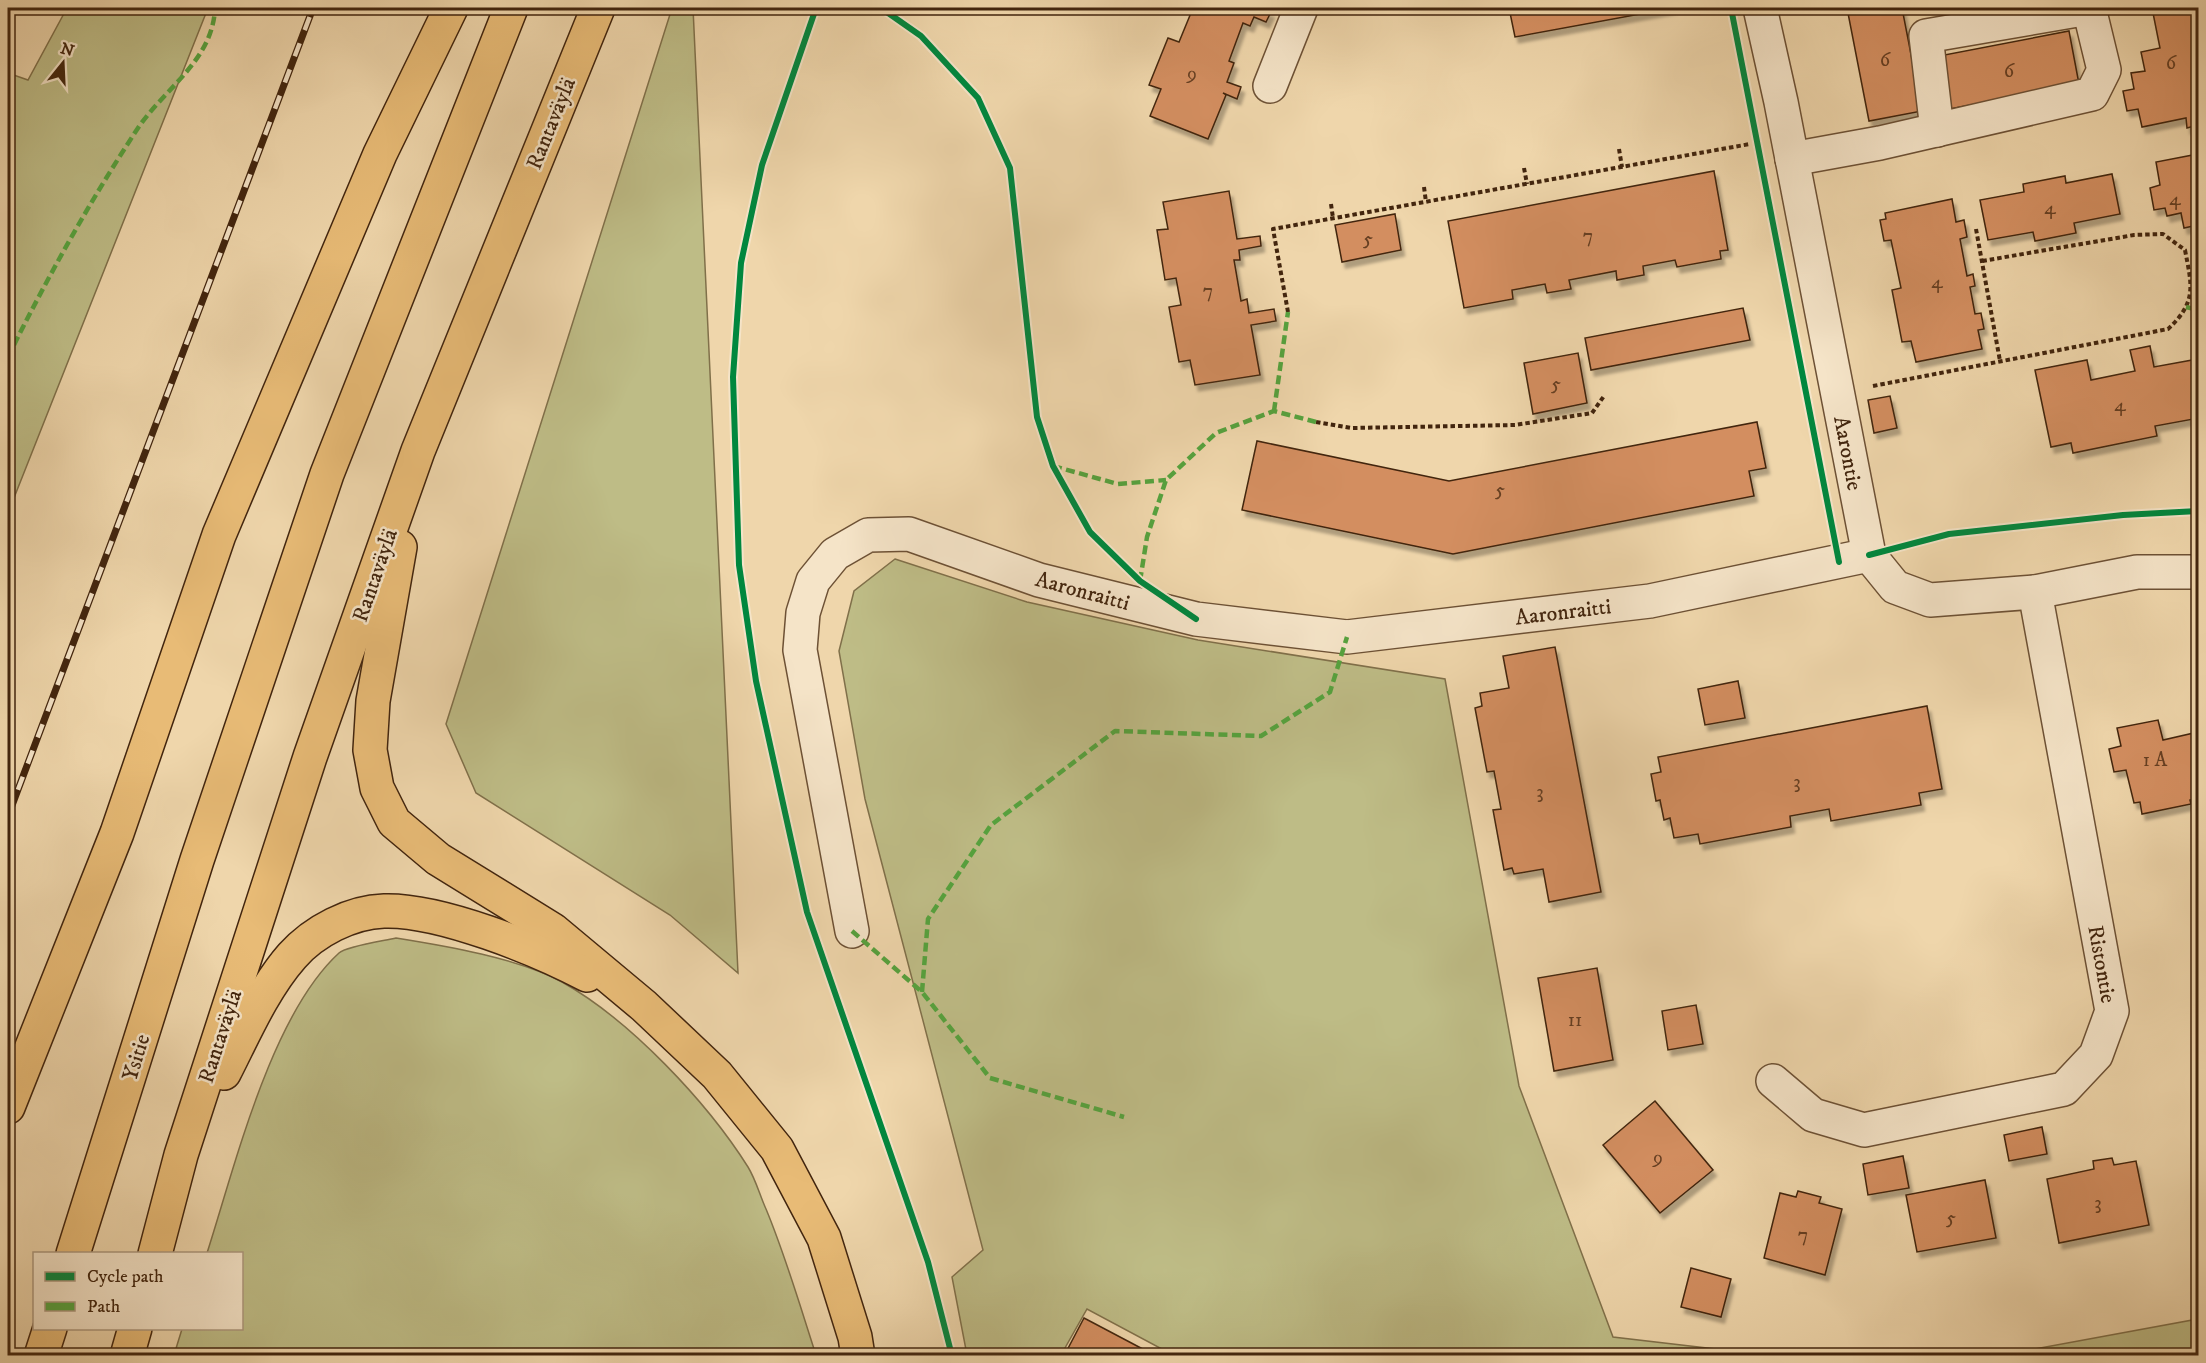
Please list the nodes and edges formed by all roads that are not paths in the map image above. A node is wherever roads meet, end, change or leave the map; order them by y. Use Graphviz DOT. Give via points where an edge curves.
graph roads {
  1 [pos="451,8"];
  2 [pos="511,8"];
  3 [pos="598,8"];
  4 [pos="1300,8"];
  5 [pos="1760,8"];
  6 [pos="2089,8"];
  7 [pos="1936,21"];
  8 [pos="1270,86"];
  9 [pos="1937,130"];
  10 [pos="1792,159"];
  11 [pos="418,451"];
  12 [pos="1869,555"];
  13 [pos="2199,572"];
  14 [pos="2035,592"];
  15 [pos="852,931"];
  16 [pos="644,1006"];
  17 [pos="1773,1081"];
  18 [pos="8,1107"];
  19 [pos="181,1155"];
  20 [pos="75,1252"];
  21 [pos="156,1252"];
  22 [pos="50,1330"];
  23 [pos="135,1330"];
  24 [pos="42,1356"];
  25 [pos="128,1356"];
  26 [pos="858,1356"];
  1 -- 18 [label="highway" via="380,154 219,535 117,833"];
  2 -- 20 [label="highway, Ysitie" via="327,474 197,860"];
  3 -- 11 [label="highway, Rantaväylä"];
  4 -- 8 [label="street"];
  5 -- 10 [label="street, Aarontie"];
  6 -- 7 [label="street"];
  6 -- 9 [label="street" via="2104,70 2092,94"];
  7 -- 9 [label="street" via="1926,36"];
  9 -- 10 [label="street"];
  10 -- 12 [label="street, Aarontie"];
  11 -- 16 [label="highway" via="373,701 370,750 377,788 394,822 438,859 553,930"];
  11 -- 19 [label="highway, Rantaväylä" via="310,758"];
  12 -- 14 [label="street, Aarontie" via="1895,587 1930,600"];
  12 -- 15 [label="street, Aaronraitti" via="1650,601 1347,637 1196,619 1040,580 909,534 868,535 835,554 813,581 803,613 800,650"];
  13 -- 14 [label="street, Aarontie" via="2137,572"];
  14 -- 17 [label="street, Ristontie" via="2112,1011 2096,1055 2064,1089 1863,1130 1813,1115"];
  16 -- 19 [label="highway" via="559,960 480,930 383,911 333,923 293,955 267,991"];
  16 -- 26 [label="highway" via="717,1075 777,1149 824,1238"];
  19 -- 21 [label="highway"];
  22 -- 24 [label="highway"];
  23 -- 25 [label="highway"];
}
